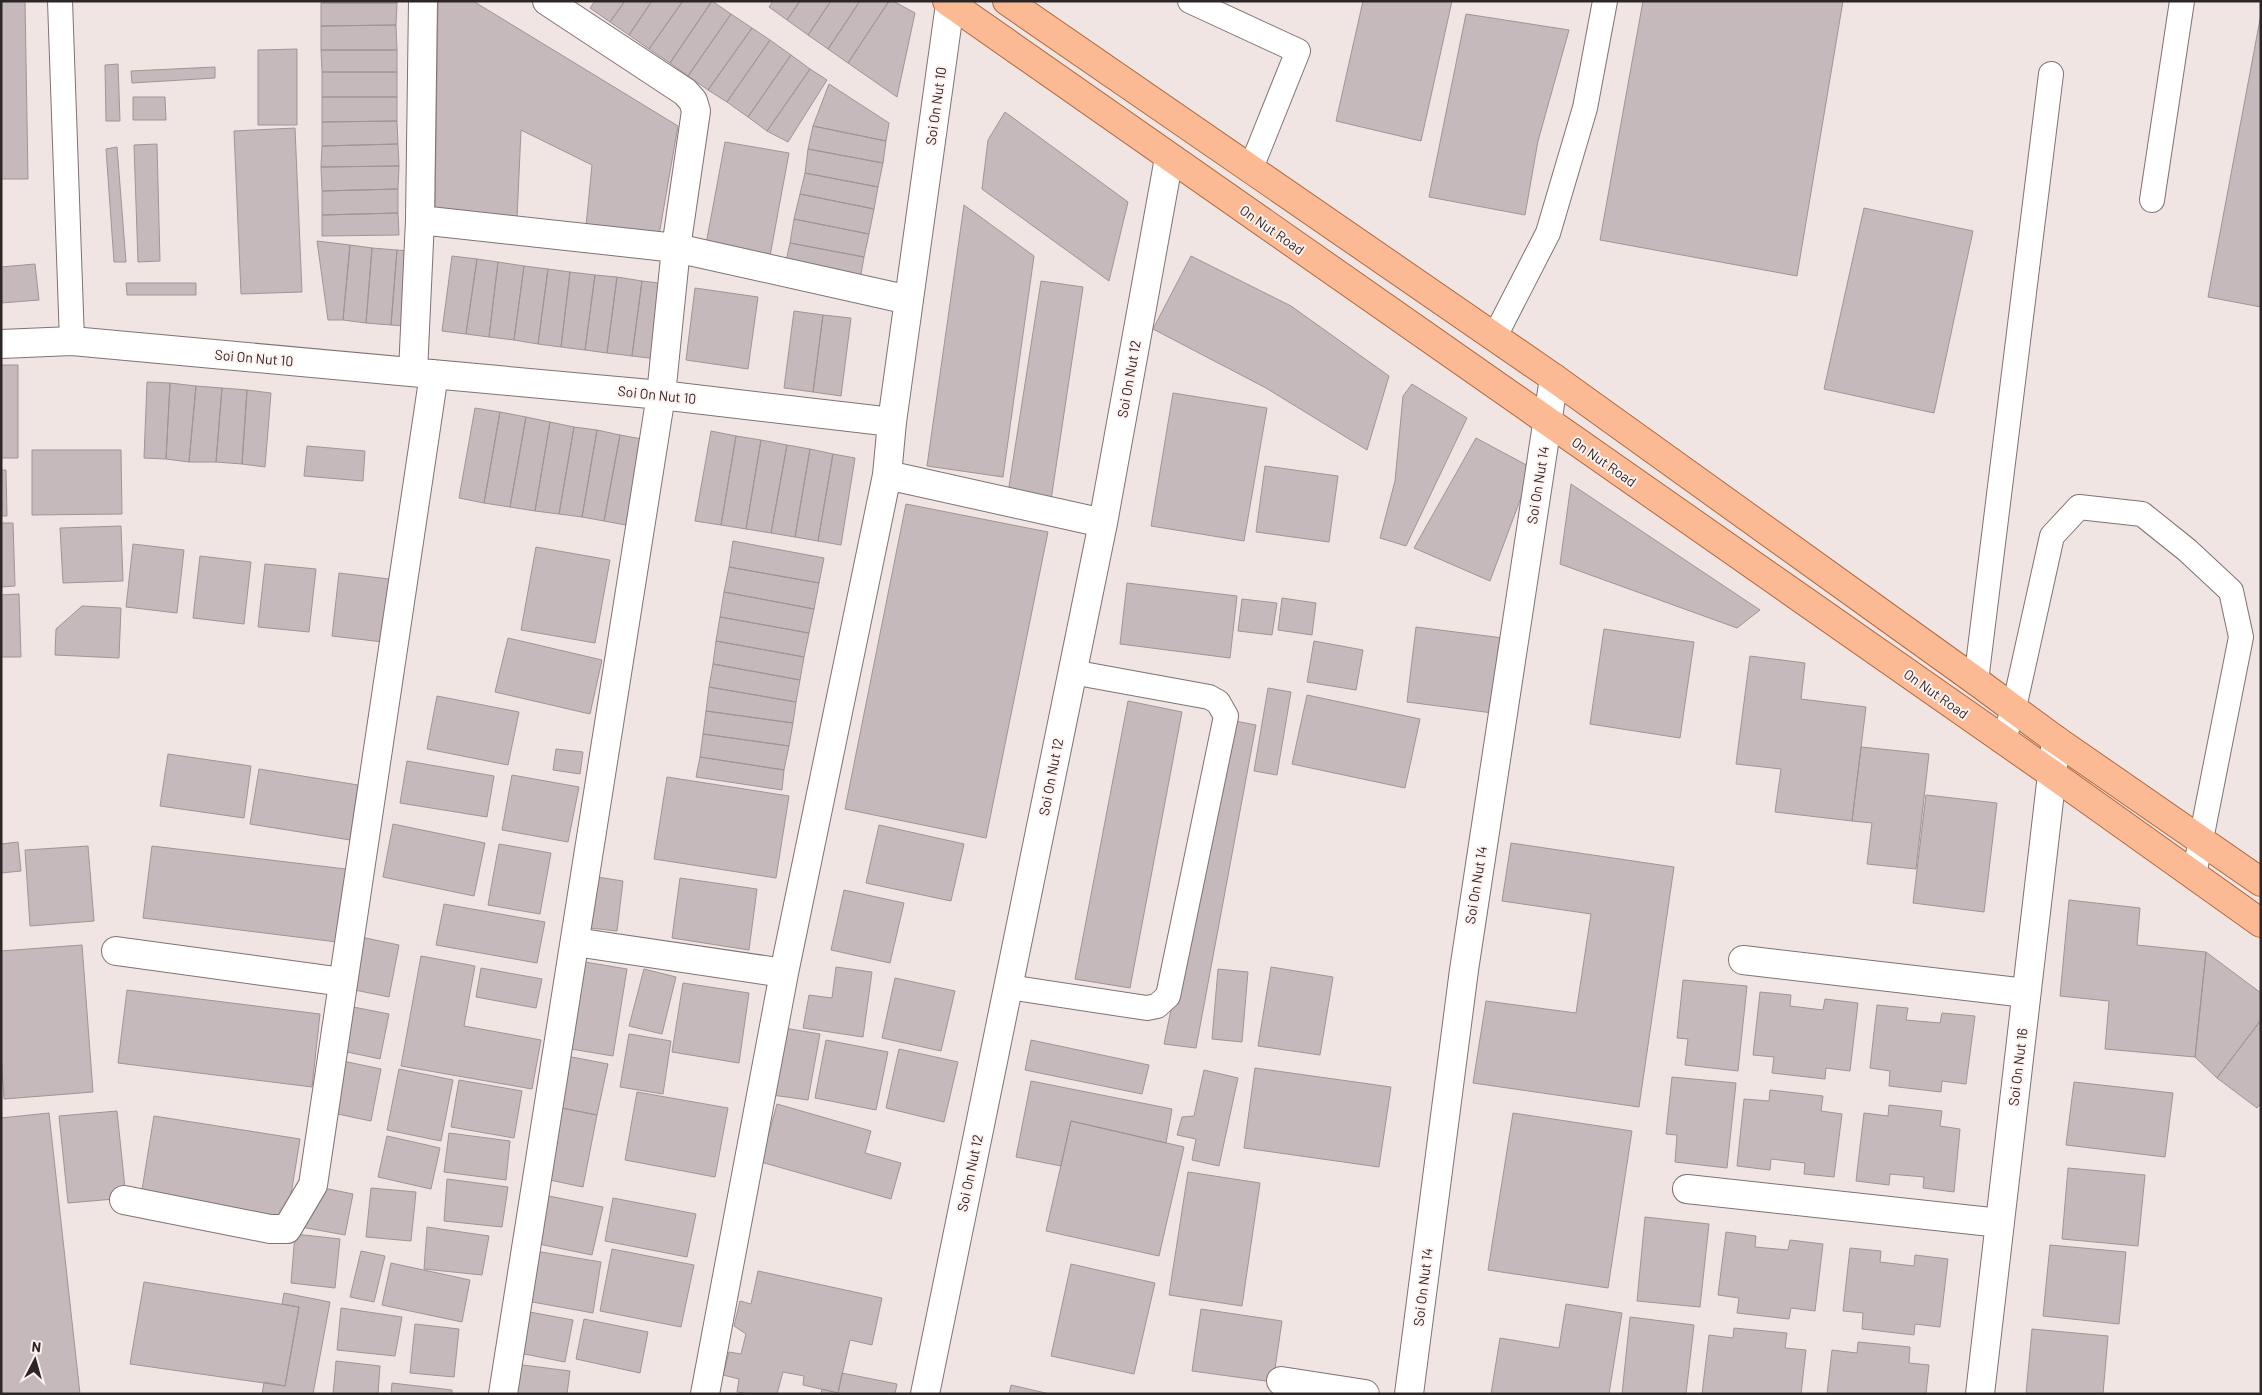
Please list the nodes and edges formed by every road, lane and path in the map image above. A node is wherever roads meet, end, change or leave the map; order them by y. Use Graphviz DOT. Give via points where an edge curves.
graph roads {
  1 [pos="60,1"];
  2 [pos="423,1"];
  3 [pos="547,1"];
  4 [pos="1007,1"];
  5 [pos="1190,1"];
  6 [pos="1606,1"];
  7 [pos="2182,1"];
  8 [pos="949,2"];
  9 [pos="2051,74"];
  10 [pos="1178,118"];
  11 [pos="1169,158"];
  12 [pos="1251,168"];
  13 [pos="2152,200"];
  14 [pos="420,220"];
  15 [pos="676,248"];
  16 [pos="909,300"];
  17 [pos="1494,338"];
  18 [pos="72,341"];
  19 [pos="1,344"];
  20 [pos="424,373"];
  21 [pos="1554,378"];
  22 [pos="661,395"];
  23 [pos="892,422"];
  24 [pos="1547,423"];
  25 [pos="887,475"];
  26 [pos="1102,522"];
  27 [pos="1072,672"];
  28 [pos="1976,681"];
  29 [pos="2014,708"];
  30 [pos="2003,740"];
  31 [pos="2056,740"];
  32 [pos="2052,774"];
  33 [pos="2201,839"];
  34 [pos="2194,875"];
  35 [pos="2261,882"];
  36 [pos="2261,923"];
  37 [pos="575,942"];
  38 [pos="116,952"];
  39 [pos="1743,960"];
  40 [pos="784,973"];
  41 [pos="343,982"];
  42 [pos="1008,987"];
  43 [pos="2026,993"];
  44 [pos="1687,1189"];
  45 [pos="124,1200"];
  46 [pos="2000,1223"];
  47 [pos="1281,1381"];
  48 [pos="503,1394"];
  49 [pos="705,1394"];
  50 [pos="925,1394"];
  51 [pos="1365,1394"];
  52 [pos="1409,1394"];
  53 [pos="1980,1394"];
  1 -- 18 [label="lane"];
  2 -- 14 [label="street"];
  3 -- 15 [label="street" via="694,101 696,112"];
  4 -- 10 [label="main road"];
  5 -- 12 [label="lane" via="1298,51"];
  6 -- 17 [label="lane" via="1585,108 1548,233"];
  7 -- 13 [label="lane"];
  8 -- 11 [label="main road, On Nut Road"];
  8 -- 16 [label="street, Soi On Nut 10"];
  9 -- 28 [label="lane"];
  10 -- 11 [label="main road"];
  10 -- 12 [label="main road"];
  11 -- 24 [label="main road, On Nut Road"];
  11 -- 26 [label="street, Soi On Nut 12"];
  12 -- 17 [label="main road"];
  14 -- 15 [label="street"];
  14 -- 20 [label="street"];
  15 -- 16 [label="street"];
  15 -- 22 [label="street"];
  16 -- 23 [label="street, Soi On Nut 10"];
  17 -- 21 [label="main road"];
  18 -- 19 [label="street, Soi On Nut 10"];
  18 -- 20 [label="street, Soi On Nut 10"];
  20 -- 22 [label="street, Soi On Nut 10"];
  20 -- 41 [label="street"];
  21 -- 24 [label="street, Soi On Nut 14"];
  21 -- 28 [label="main road"];
  22 -- 23 [label="street, Soi On Nut 10"];
  22 -- 37 [label="street"];
  23 -- 25 [label="street"];
  24 -- 30 [label="main road, On Nut Road"];
  24 -- 52 [label="street, Soi On Nut 14" via="1464,970"];
  25 -- 26 [label="street"];
  25 -- 40 [label="street"];
  26 -- 27 [label="street, Soi On Nut 12"];
  27 -- 42 [label="street, Soi On Nut 12"];
  27 -- 42 [label="lane" via="1209,697 1218,702 1226,716 1168,996 1164,1002 1147,1008"];
  28 -- 29 [label="main road"];
  29 -- 30 [label="lane"];
  29 -- 31 [label="main road"];
  29 -- 33 [label="lane" via="2052,536 2079,507 2142,514 2231,591 2241,637"];
  30 -- 32 [label="main road, On Nut Road"];
  31 -- 32 [label="street, Soi On Nut 16"];
  31 -- 33 [label="main road"];
  32 -- 34 [label="main road, On Nut Road"];
  32 -- 43 [label="street, Soi On Nut 16"];
  33 -- 34 [label="lane"];
  33 -- 35 [label="main road"];
  34 -- 36 [label="main road, On Nut Road"];
  37 -- 40 [label="street"];
  37 -- 48 [label="street"];
  38 -- 41 [label="street"];
  39 -- 43 [label="street"];
  40 -- 49 [label="street"];
  41 -- 45 [label="street" via="313,1186 287,1229 270,1229"];
  42 -- 50 [label="street, Soi On Nut 12"];
  43 -- 46 [label="street, Soi On Nut 16"];
  44 -- 46 [label="street"];
  46 -- 53 [label="street, Soi On Nut 16"];
  47 -- 51 [label="street"];
}
